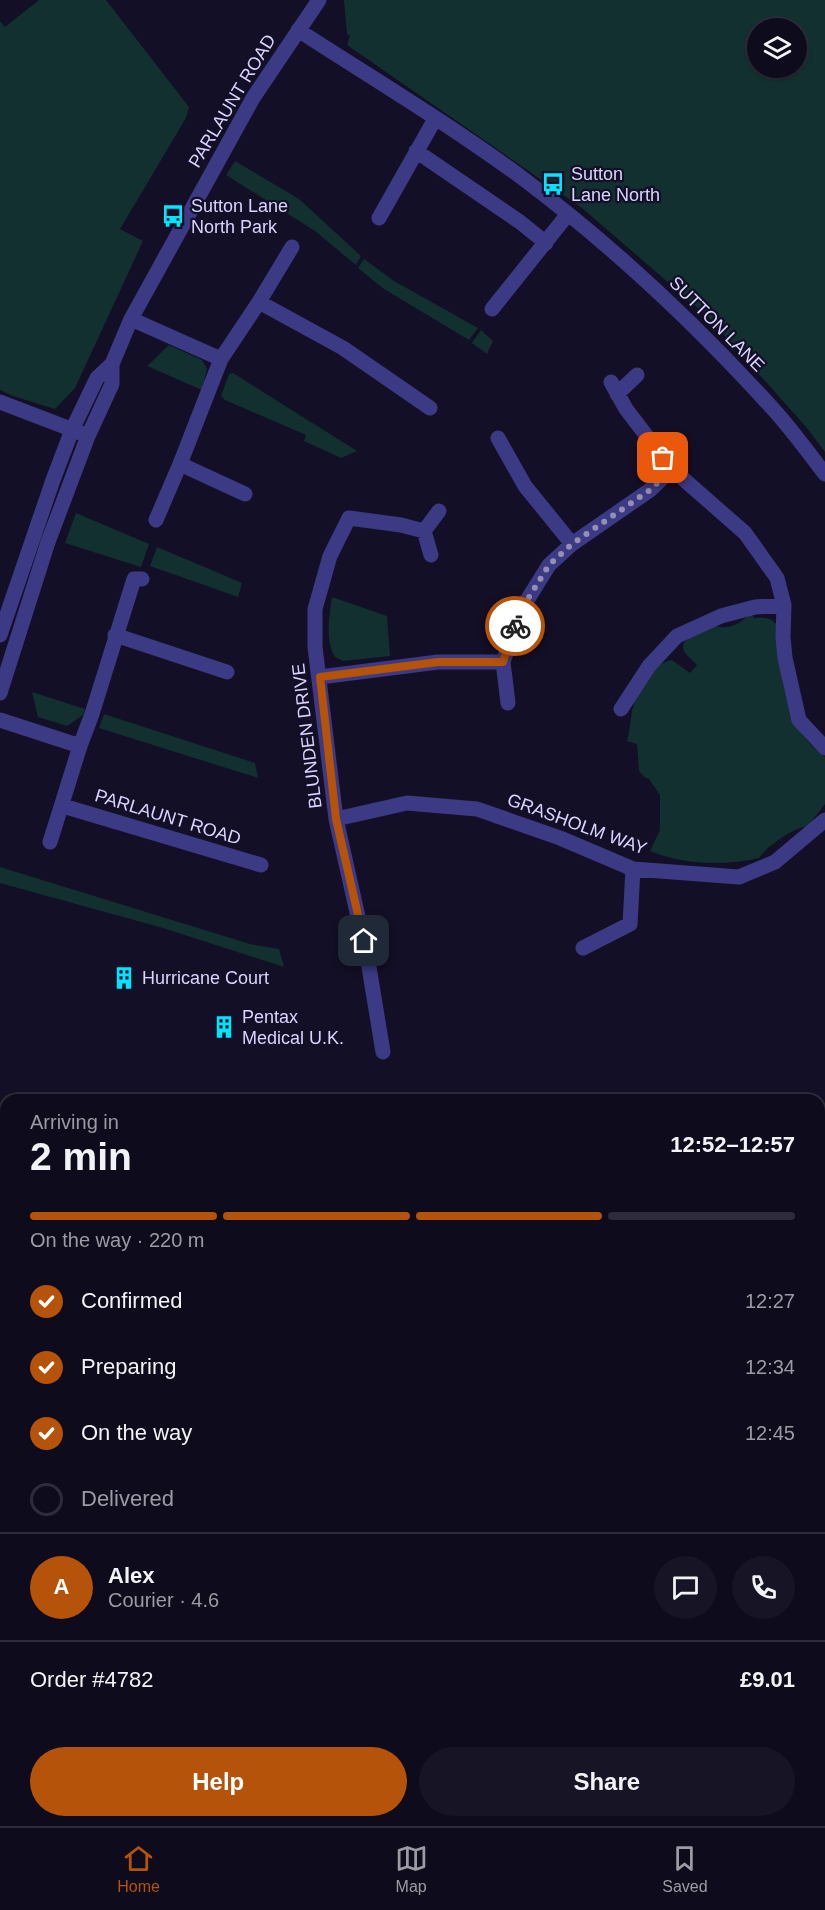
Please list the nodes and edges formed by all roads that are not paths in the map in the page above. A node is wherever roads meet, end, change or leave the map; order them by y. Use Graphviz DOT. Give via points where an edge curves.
graph roads {
  1 [pos="319,0"];
  2 [pos="298,30"];
  3 [pos="435,119"];
  4 [pos="416,151"];
  5 [pos="568,214"];
  6 [pos="379,218"];
  7 [pos="546,243"];
  8 [pos="292,247"];
  9 [pos="259,302"];
  10 [pos="492,309"];
  11 [pos="131,319"];
  12 [pos="221,359"];
  13 [pos="112,364"];
  14 [pos="637,375"];
  15 [pos="0,402"];
  16 [pos="430,408"];
  17 [pos="72,430"];
  18 [pos="88,436"];
  19 [pos="498,438"];
  20 [pos="180,464"];
  21 [pos="672,469"];
  22 [pos="825,474"];
  23 [pos="245,494"];
  24 [pos="439,511"];
  25 [pos="156,520"];
  26 [pos="424,531"];
  27 [pos="572,544"];
  28 [pos="431,555"];
  29 [pos="142,579"];
  30 [pos="783,605"];
  31 [pos="0,635"];
  32 [pos="115,635"];
  33 [pos="503,662"];
  34 [pos="227,672"];
  35 [pos="320,677"];
  36 [pos="0,693"];
  37 [pos="508,704"];
  38 [pos="621,709"];
  39 [pos="0,720"];
  40 [pos="80,746"];
  41 [pos="825,748"];
  42 [pos="63,806"];
  43 [pos="336,819"];
  44 [pos="825,820"];
  45 [pos="50,842"];
  46 [pos="261,865"];
  47 [pos="633,869"];
  48 [pos="583,948"];
  49 [pos="383,1052"];
  1 -- 2 [label="street, PARLAUNT ROAD"];
  2 -- 3 [label="street, SUTTON LANE"];
  2 -- 11 [label="street, PARLAUNT ROAD" via="253,98"];
  3 -- 4 [label="street"];
  3 -- 5 [label="street, SUTTON LANE"];
  4 -- 6 [label="street"];
  4 -- 7 [label="street"];
  5 -- 7 [label="street"];
  5 -- 22 [label="street, SUTTON LANE" via="716,347 776,412"];
  7 -- 10 [label="street"];
  8 -- 9 [label="street"];
  9 -- 12 [label="street"];
  9 -- 16 [label="street" via="343,348"];
  11 -- 12 [label="street"];
  11 -- 13 [label="street, PARLAUNT ROAD"];
  12 -- 20 [label="street"];
  13 -- 17 [label="street, PARLAUNT ROAD" via="98,378"];
  13 -- 18 [label="street, PARLAUNT ROAD" via="112,384"];
  14 -- 21 [label="street" via="614,388"];
  15 -- 17 [label="street"];
  17 -- 18 [label="street"];
  17 -- 31 [label="street, PARLAUNT ROAD"];
  18 -- 36 [label="street, PARLAUNT ROAD" via="48,542"];
  19 -- 27 [label="street" via="525,486"];
  20 -- 23 [label="street"];
  20 -- 25 [label="street"];
  21 -- 27 [label="street" via="650,490"];
  21 -- 30 [label="street" via="745,533 777,578"];
  24 -- 26 [label="street"];
  26 -- 28 [label="street"];
  26 -- 35 [label="street, BLUNDEN DRIVE" via="349,518 330,556 315,609"];
  27 -- 33 [label="street" via="549,565 521,610"];
  29 -- 32 [label="street" via="134,579"];
  30 -- 38 [label="street" via="721,616 677,636 649,666"];
  30 -- 41 [label="street" via="785,658 799,720"];
  32 -- 34 [label="street"];
  32 -- 40 [label="street"];
  33 -- 35 [label="street" via="438,662"];
  33 -- 37 [label="street"];
  35 -- 43 [label="street, BLUNDEN DRIVE"];
  39 -- 40 [label="street"];
  40 -- 42 [label="street"];
  42 -- 45 [label="street"];
  42 -- 46 [label="street, PARLAUNT ROAD"];
  43 -- 47 [label="street, GRASHOLM WAY" via="407,803 477,809"];
  43 -- 49 [label="street, BLUNDEN DRIVE" via="368,961"];
  44 -- 47 [label="street, GRASHOLM WAY" via="774,862 739,878"];
  47 -- 48 [label="street" via="630,924"];
}
